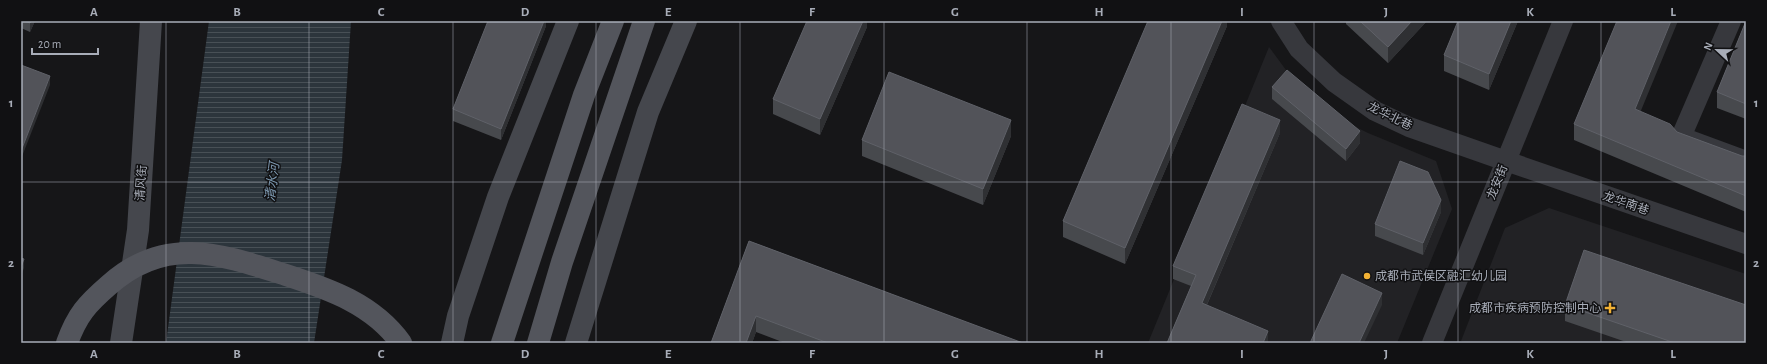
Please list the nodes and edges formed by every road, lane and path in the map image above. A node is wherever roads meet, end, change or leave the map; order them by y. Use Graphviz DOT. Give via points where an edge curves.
graph roads {
  1 [pos="151,21"];
  2 [pos="568,21"];
  3 [pos="613,21"];
  4 [pos="644,21"];
  5 [pos="686,21"];
  6 [pos="1281,21"];
  7 [pos="1563,21"];
  8 [pos="1731,21"];
  9 [pos="1506,161"];
  10 [pos="1746,161"];
  11 [pos="1746,244"];
  12 [pos="67,343"];
  13 [pos="121,343"];
  14 [pos="401,343"];
  15 [pos="452,343"];
  16 [pos="502,343"];
  17 [pos="538,343"];
  18 [pos="576,343"];
  19 [pos="1432,343"];
  1 -- 13 [label="main road, 清风街" via="138,230"];
  2 -- 15 [label="main road" via="498,197 458,316"];
  3 -- 16 [label="main road" via="584,95"];
  4 -- 17 [label="main road" via="562,262"];
  5 -- 18 [label="main road" via="648,112"];
  6 -- 9 [label="street, 龙华北巷" via="1299,49 1334,82 1375,111 1409,127"];
  7 -- 9 [label="street, 龙安街"];
  8 -- 10 [label="street" via="1681,137"];
  9 -- 11 [label="street, 龙华南巷"];
  9 -- 19 [label="street, 龙安街"];
  12 -- 14 [label="main road" via="75,322 87,304 113,282 136,265 158,256 182,253 229,257 327,288 353,301 381,320"];
}
